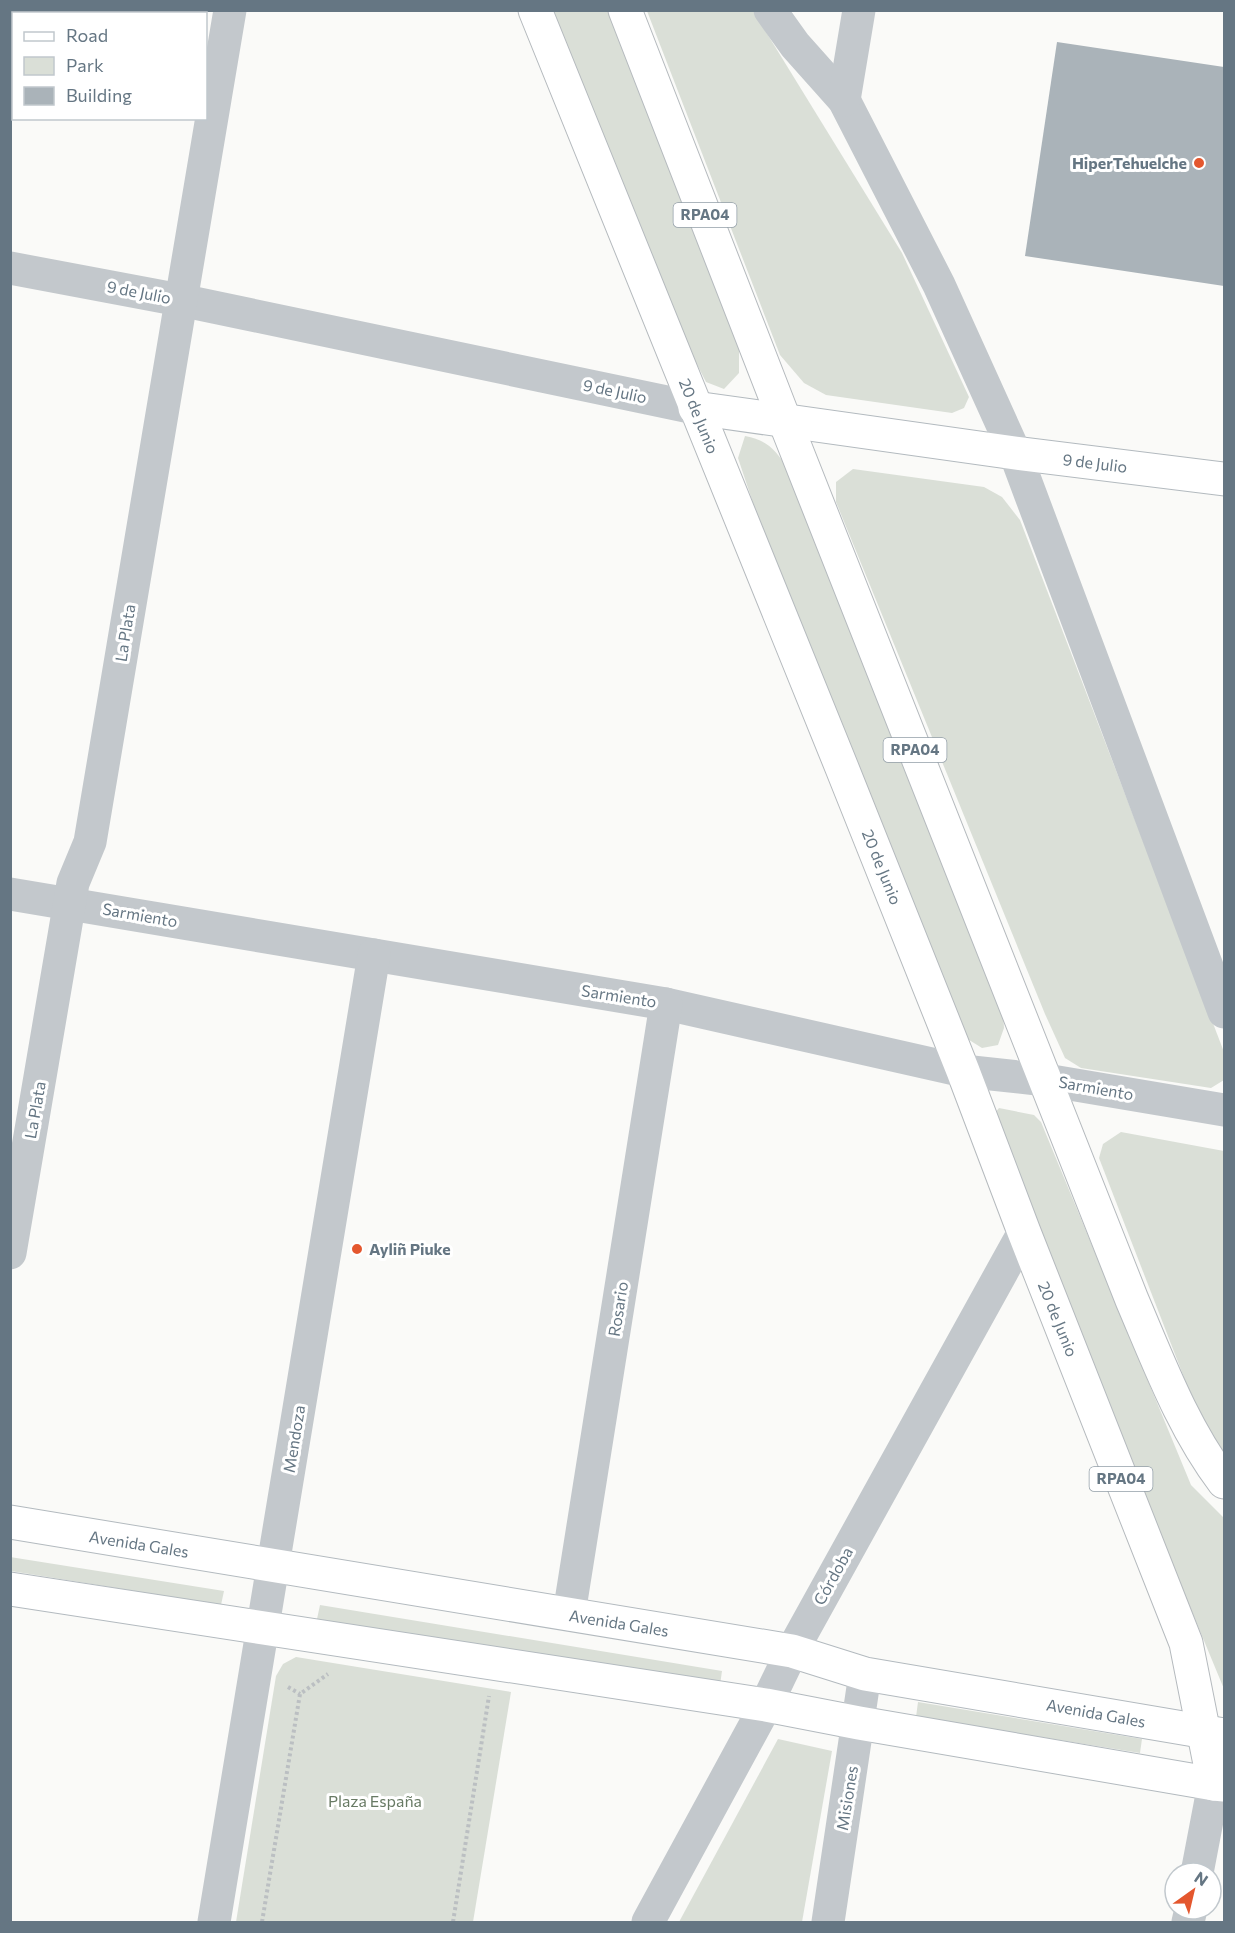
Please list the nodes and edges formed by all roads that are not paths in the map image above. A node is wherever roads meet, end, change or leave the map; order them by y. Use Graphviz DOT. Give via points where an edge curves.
graph roads {
  1 [pos="231,10"];
  2 [pos="535,10"];
  3 [pos="625,10"];
  4 [pos="770,10"];
  5 [pos="859,10"];
  6 [pos="844,100"];
  7 [pos="10,268"];
  8 [pos="180,300"];
  9 [pos="695,408"];
  10 [pos="784,420"];
  11 [pos="1015,453"];
  12 [pos="1224,478"];
  13 [pos="10,894"];
  14 [pos="69,903"];
  15 [pos="374,956"];
  16 [pos="666,1004"];
  17 [pos="1224,1012"];
  18 [pos="963,1071"];
  19 [pos="1046,1080"];
  20 [pos="1224,1110"];
  21 [pos="1024,1232"];
  22 [pos="10,1253"];
  23 [pos="1224,1482"];
  24 [pos="10,1522"];
  25 [pos="273,1565"];
  26 [pos="10,1589"];
  27 [pos="570,1614"];
  28 [pos="263,1628"];
  29 [pos="792,1651"];
  30 [pos="866,1674"];
  31 [pos="765,1705"];
  32 [pos="859,1723"];
  33 [pos="1213,1733"];
  34 [pos="1219,1784"];
  35 [pos="1200,1861"];
  36 [pos="214,1923"];
  37 [pos="648,1923"];
  38 [pos="828,1923"];
  1 -- 8 [label="street, La Plata"];
  2 -- 9 [label="main road, 20 de Junio / RPA04"];
  3 -- 10 [label="main road, RPA04"];
  4 -- 6 [label="street"];
  5 -- 6 [label="street"];
  6 -- 11 [label="street" via="939,285"];
  7 -- 8 [label="street, 9 de Julio"];
  8 -- 9 [label="street, 9 de Julio"];
  8 -- 14 [label="street, La Plata" via="90,843"];
  9 -- 10 [label="main road, 9 de Julio"];
  9 -- 18 [label="main road, 20 de Junio / RPA04"];
  10 -- 11 [label="main road, 9 de Julio"];
  10 -- 19 [label="main road, RPA04"];
  11 -- 12 [label="main road, 9 de Julio"];
  11 -- 17 [label="street"];
  13 -- 14 [label="street, Sarmiento"];
  14 -- 15 [label="street, Sarmiento"];
  14 -- 22 [label="street, La Plata"];
  15 -- 16 [label="street, Sarmiento"];
  15 -- 25 [label="street, Mendoza"];
  16 -- 18 [label="street, Sarmiento"];
  16 -- 27 [label="street, Rosario"];
  18 -- 19 [label="street, Sarmiento"];
  18 -- 21 [label="main road, 20 de Junio / RPA04"];
  19 -- 20 [label="street, Sarmiento"];
  19 -- 23 [label="main road, RPA04" via="1132,1300 1182,1414"];
  21 -- 29 [label="street, Córdoba"];
  21 -- 33 [label="main road, 20 de Junio / RPA04" via="1186,1643"];
  24 -- 25 [label="main road, Avenida Gales"];
  25 -- 27 [label="main road, Avenida Gales"];
  25 -- 28 [label="street, Mendoza"];
  26 -- 28 [label="main road"];
  27 -- 29 [label="main road, Avenida Gales"];
  28 -- 31 [label="main road"];
  28 -- 36 [label="street, Mendoza"];
  29 -- 30 [label="main road, Avenida Gales"];
  29 -- 31 [label="street, Córdoba"];
  30 -- 32 [label="street, Misiones"];
  30 -- 33 [label="main road, Avenida Gales"];
  31 -- 32 [label="main road"];
  31 -- 37 [label="street, Córdoba"];
  32 -- 34 [label="main road"];
  32 -- 38 [label="street, Misiones"];
  33 -- 34 [label="main road, 20 de Junio"];
  34 -- 35 [label="street"];
}
